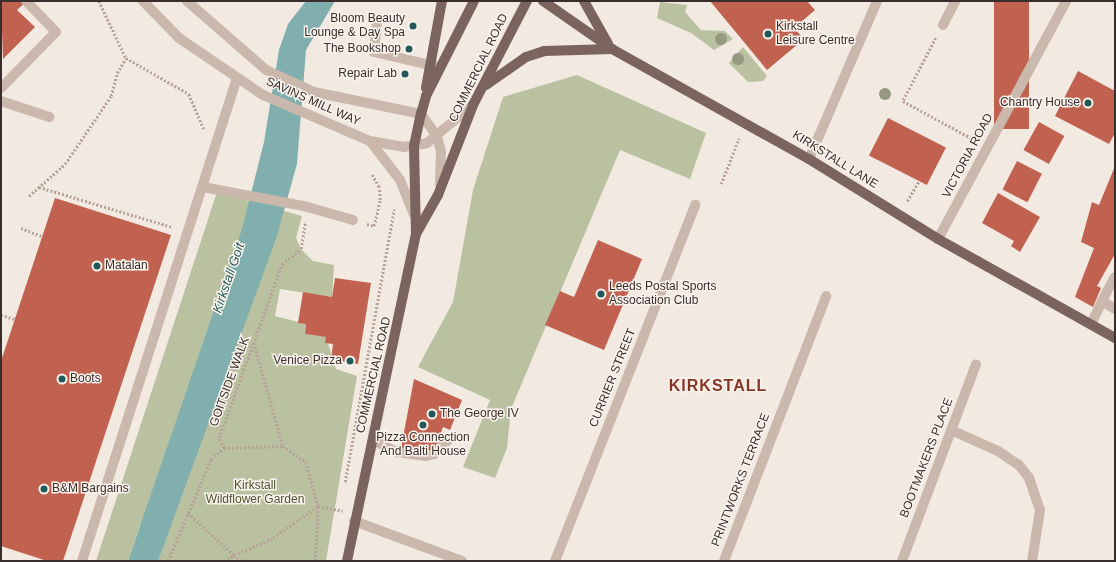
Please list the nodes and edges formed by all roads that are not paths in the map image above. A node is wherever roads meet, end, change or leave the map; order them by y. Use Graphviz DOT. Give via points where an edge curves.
graph roads {
  1 [pos="26,1"];
  2 [pos="143,1"];
  3 [pos="187,1"];
  4 [pos="442,1"];
  5 [pos="474,1"];
  6 [pos="527,1"];
  7 [pos="543,1"];
  8 [pos="584,1"];
  9 [pos="877,1"];
  10 [pos="955,1"];
  11 [pos="1066,1"];
  12 [pos="377,22"];
  13 [pos="943,25"];
  14 [pos="612,49"];
  15 [pos="429,65"];
  16 [pos="439,67"];
  17 [pos="237,78"];
  18 [pos="1,88"];
  19 [pos="481,90"];
  20 [pos="425,98"];
  21 [pos="1,101"];
  22 [pos="473,105"];
  23 [pos="408,110"];
  24 [pos="421,114"];
  25 [pos="49,117"];
  26 [pos="437,136"];
  27 [pos="370,141"];
  28 [pos="414,146"];
  29 [pos="809,159"];
  30 [pos="203,187"];
  31 [pos="438,195"];
  32 [pos="695,205"];
  33 [pos="414,214"];
  34 [pos="353,220"];
  35 [pos="416,234"];
  36 [pos="938,239"];
  37 [pos="1115,277"];
  38 [pos="826,296"];
  39 [pos="1102,301"];
  40 [pos="1115,309"];
  41 [pos="1091,324"];
  42 [pos="1115,338"];
  43 [pos="976,364"];
  44 [pos="951,430"];
  45 [pos="373,440"];
  46 [pos="448,440"];
  47 [pos="355,517"];
  48 [pos="82,561"];
  49 [pos="347,561"];
  50 [pos="462,561"];
  51 [pos="555,561"];
  52 [pos="724,561"];
  53 [pos="902,561"];
  54 [pos="1032,561"];
  1 -- 18 [label="street" via="56,32"];
  2 -- 17 [label="street, SAVINS MILL WAY" via="179,38"];
  3 -- 23 [label="street, SAVINS MILL WAY" via="266,70 314,92"];
  4 -- 15 [label="main road"];
  5 -- 16 [label="main road, COMMERCIAL ROAD"];
  6 -- 19 [label="main road, COMMERCIAL ROAD"];
  7 -- 14 [label="main road, KIRKSTALL LANE"];
  8 -- 14 [label="main road"];
  9 -- 29 [label="street"];
  10 -- 13 [label="street"];
  11 -- 36 [label="street, VICTORIA ROAD"];
  12 -- 15 [label="street" via="374,52"];
  14 -- 19 [label="main road" via="544,51 499,74"];
  14 -- 29 [label="main road, KIRKSTALL LANE"];
  15 -- 16 [label="street"];
  15 -- 20 [label="main road"];
  16 -- 20 [label="main road, COMMERCIAL ROAD"];
  17 -- 27 [label="street, SAVINS MILL WAY" via="263,95 307,116"];
  17 -- 30 [label="street"];
  19 -- 22 [label="main road, COMMERCIAL ROAD"];
  20 -- 23 [label="street"];
  20 -- 24 [label="main road, COMMERCIAL ROAD"];
  21 -- 25 [label="street"];
  22 -- 26 [label="street"];
  22 -- 31 [label="main road, COMMERCIAL ROAD"];
  23 -- 24 [label="street, SAVINS MILL WAY"];
  24 -- 26 [label="street"];
  24 -- 28 [label="main road, COMMERCIAL ROAD"];
  26 -- 28 [label="street"];
  26 -- 31 [label="street" via="443,166"];
  27 -- 28 [label="street"];
  27 -- 33 [label="street, SAVINS MILL WAY" via="400,180"];
  28 -- 33 [label="main road, COMMERCIAL ROAD"];
  29 -- 36 [label="main road, KIRKSTALL LANE"];
  30 -- 34 [label="street" via="306,207"];
  30 -- 48 [label="street"];
  31 -- 35 [label="main road, COMMERCIAL ROAD"];
  32 -- 51 [label="street, CURRIER STREET"];
  33 -- 35 [label="main road, COMMERCIAL ROAD"];
  35 -- 45 [label="main road, COMMERCIAL ROAD"];
  36 -- 41 [label="main road, KIRKSTALL LANE"];
  37 -- 39 [label="street"];
  38 -- 52 [label="street, PRINTWORKS TERRACE"];
  39 -- 40 [label="street"];
  39 -- 41 [label="street"];
  41 -- 42 [label="main road, KIRKSTALL LANE"];
  43 -- 44 [label="street, BOOTMAKERS PLACE"];
  44 -- 53 [label="street, BOOTMAKERS PLACE"];
  44 -- 54 [label="street" via="998,451 1019,465 1029,478 1040,510"];
  45 -- 46 [label="street" via="397,452 426,456 434,454"];
  45 -- 47 [label="main road, COMMERCIAL ROAD"];
  47 -- 49 [label="main road, COMMERCIAL ROAD"];
  47 -- 50 [label="street"];
}
